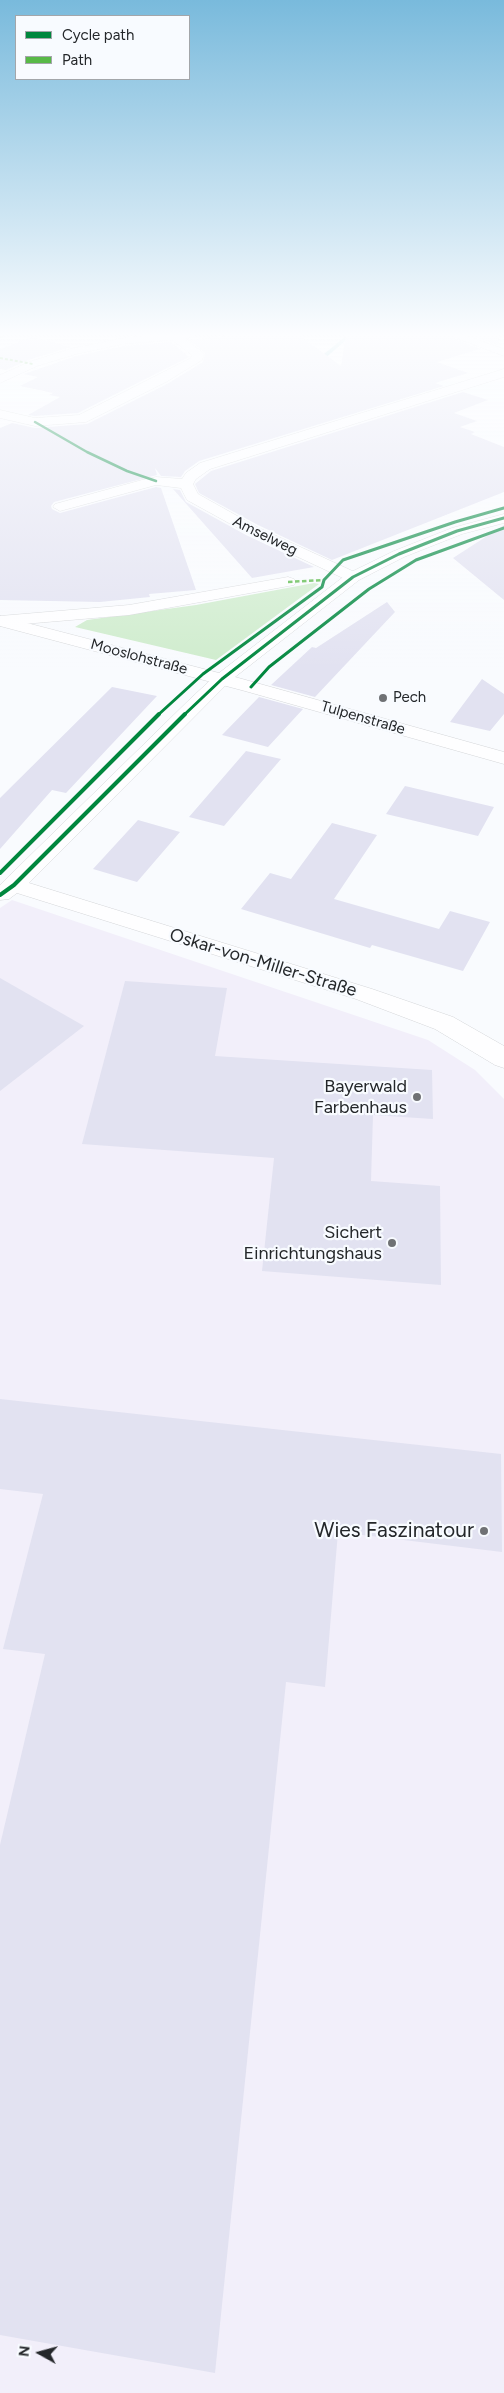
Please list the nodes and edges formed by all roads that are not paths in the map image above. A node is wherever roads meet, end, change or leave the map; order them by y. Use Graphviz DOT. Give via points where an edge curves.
graph roads {
  1 [pos="268,447"];
  2 [pos="186,484"];
  3 [pos="60,507"];
  4 [pos="504,518"];
  5 [pos="353,577"];
  6 [pos="288,582"];
  7 [pos="0,621"];
  8 [pos="222,679"];
  9 [pos="504,758"];
  10 [pos="7,890"];
  11 [pos="504,1059"];
  1 -- 2 [label="street" via="205,466"];
  2 -- 3 [label="street" via="156,481"];
  2 -- 5 [label="street, Amselweg" via="192,498"];
  4 -- 5 [label="street" via="457,531"];
  5 -- 8 [label="street"];
  6 -- 7 [label="street, Mooslohstraße" via="129,610"];
  7 -- 8 [label="street, Mooslohstraße"];
  8 -- 9 [label="street, Tulpenstraße"];
  8 -- 10 [label="street"];
  10 -- 11 [label="street, Oskar-von-Miller-Straße" via="364,994 444,1023"];
}
